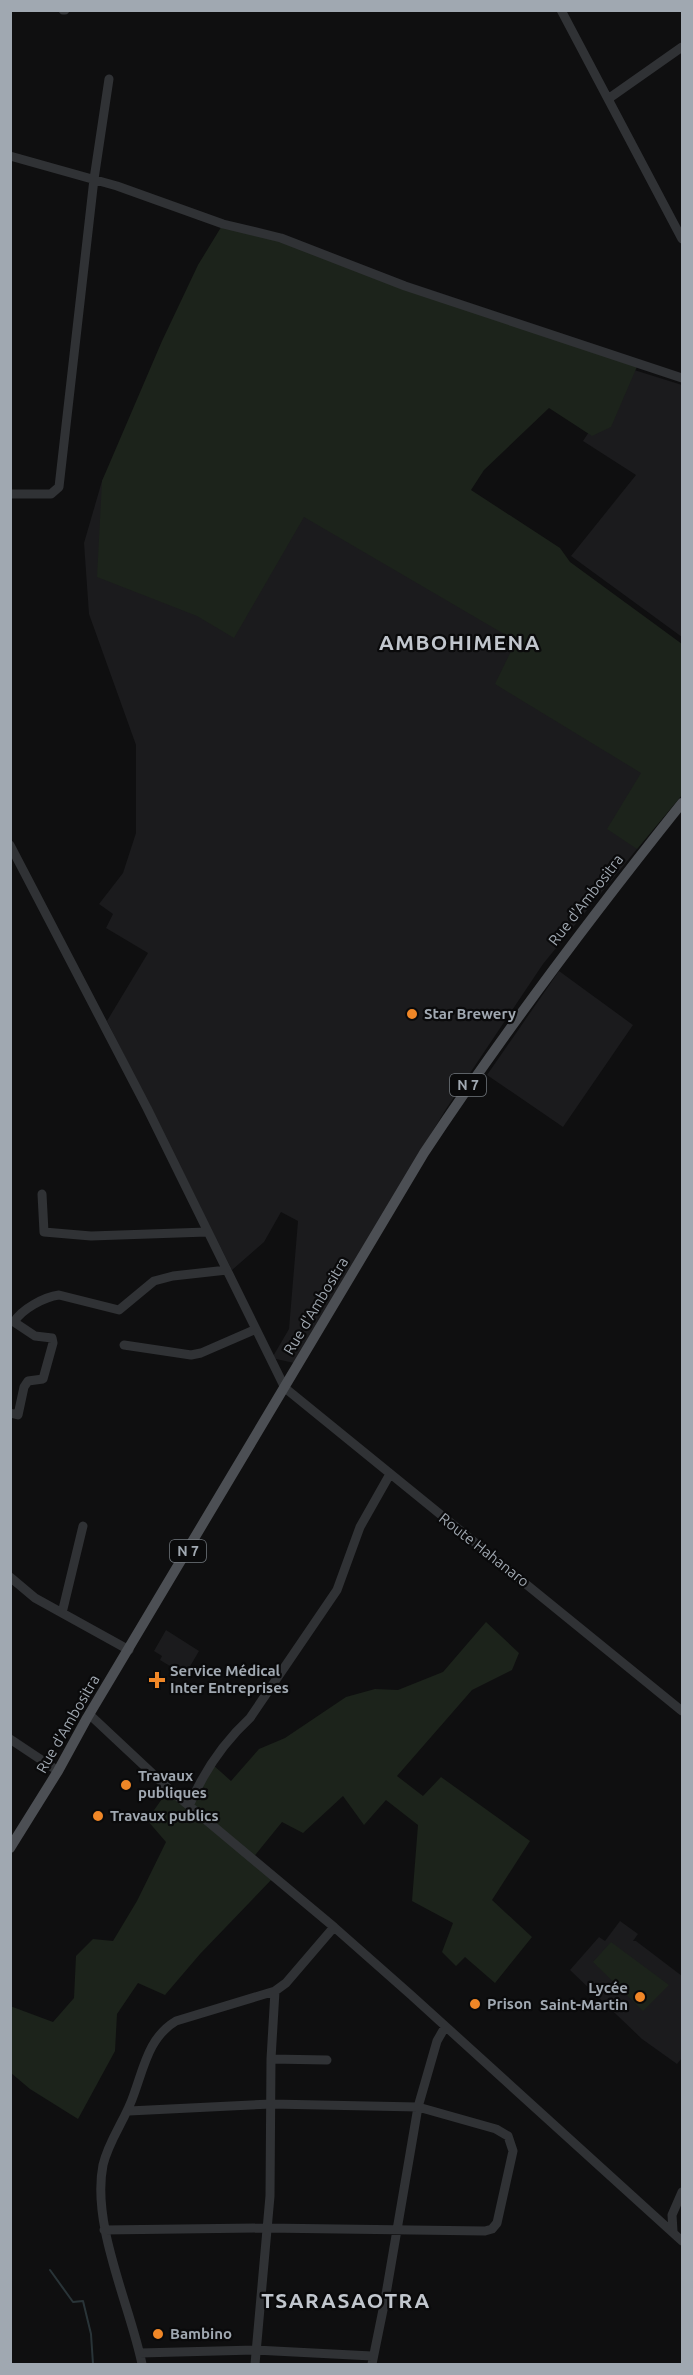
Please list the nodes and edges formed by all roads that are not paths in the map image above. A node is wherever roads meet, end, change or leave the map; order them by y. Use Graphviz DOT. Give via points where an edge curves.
graph roads {
  1 [pos="561,10"];
  2 [pos="682,47"];
  3 [pos="109,79"];
  4 [pos="608,99"];
  5 [pos="10,156"];
  6 [pos="94,179"];
  7 [pos="682,239"];
  8 [pos="682,378"];
  9 [pos="10,494"];
  10 [pos="682,803"];
  11 [pos="10,845"];
  12 [pos="42,1194"];
  13 [pos="207,1232"];
  14 [pos="227,1270"];
  15 [pos="256,1329"];
  16 [pos="124,1345"];
  17 [pos="285,1388"];
  18 [pos="10,1413"];
  19 [pos="390,1474"];
  20 [pos="83,1526"];
  21 [pos="10,1577"];
  22 [pos="62,1613"];
  23 [pos="129,1650"];
  24 [pos="682,1711"];
  25 [pos="90,1714"];
  26 [pos="10,1739"];
  27 [pos="58,1771"];
  28 [pos="189,1806"];
  29 [pos="10,1848"];
  30 [pos="334,1928"];
  31 [pos="275,1991"];
  32 [pos="445,2027"];
  33 [pos="271,2059"];
  34 [pos="327,2060"];
  35 [pos="271,2104"];
  36 [pos="418,2107"];
  37 [pos="129,2111"];
  38 [pos="682,2192"];
  39 [pos="266,2228"];
  40 [pos="395,2229"];
  41 [pos="104,2230"];
  42 [pos="673,2231"];
  43 [pos="682,2241"];
  44 [pos="255,2350"];
  45 [pos="140,2353"];
  46 [pos="372,2360"];
  47 [pos="142,2364"];
  48 [pos="255,2364"];
  1 -- 4 [label="street"];
  2 -- 4 [label="street"];
  3 -- 6 [label="street"];
  4 -- 7 [label="street"];
  5 -- 6 [label="street"];
  6 -- 8 [label="street" via="223,224 281,238 405,286"];
  6 -- 9 [label="street" via="59,487 51,494"];
  10 -- 17 [label="main road, Rue d'Ambositra / N 7" via="553,967 479,1069"];
  11 -- 13 [label="street"];
  12 -- 13 [label="street" via="44,1232 91,1236"];
  13 -- 14 [label="street"];
  14 -- 15 [label="street"];
  14 -- 18 [label="street" via="154,1281 119,1310 58,1295 18,1316 14,1322 35,1336 52,1338 53,1343 43,1379 28,1381 18,1415"];
  15 -- 16 [label="street" via="191,1355"];
  15 -- 17 [label="street"];
  17 -- 19 [label="street, Route Hahanaro"];
  17 -- 23 [label="main road, Rue d'Ambositra / N 7"];
  19 -- 24 [label="street, Route Hahanaro"];
  19 -- 28 [label="street" via="360,1527 337,1590 250,1718 232,1734 199,1783"];
  20 -- 22 [label="street"];
  21 -- 22 [label="street"];
  22 -- 23 [label="street"];
  23 -- 25 [label="main road, Rue d'Ambositra / N 7"];
  25 -- 27 [label="main road, Rue d'Ambositra / N 7"];
  25 -- 28 [label="street"];
  26 -- 27 [label="street"];
  27 -- 29 [label="main road, Rue d'Ambositra / N 7"];
  28 -- 30 [label="street"];
  30 -- 31 [label="street"];
  30 -- 32 [label="street"];
  31 -- 33 [label="street"];
  31 -- 37 [label="street" via="168,2026 150,2048"];
  32 -- 36 [label="street" via="437,2041"];
  32 -- 42 [label="street"];
  33 -- 34 [label="street"];
  33 -- 35 [label="street"];
  35 -- 36 [label="street"];
  35 -- 37 [label="street"];
  35 -- 39 [label="street"];
  36 -- 40 [label="street"];
  36 -- 40 [label="street" via="496,2129 507,2136 513,2151 501,2211 492,2229"];
  37 -- 41 [label="street" via="111,2141 104,2163"];
  38 -- 42 [label="street" via="672,2215"];
  39 -- 40 [label="street"];
  39 -- 41 [label="street"];
  39 -- 44 [label="street"];
  40 -- 46 [label="street"];
  41 -- 45 [label="street"];
  42 -- 43 [label="street"];
  44 -- 45 [label="street"];
  44 -- 46 [label="street"];
  44 -- 48 [label="street"];
  45 -- 47 [label="street"];
}
